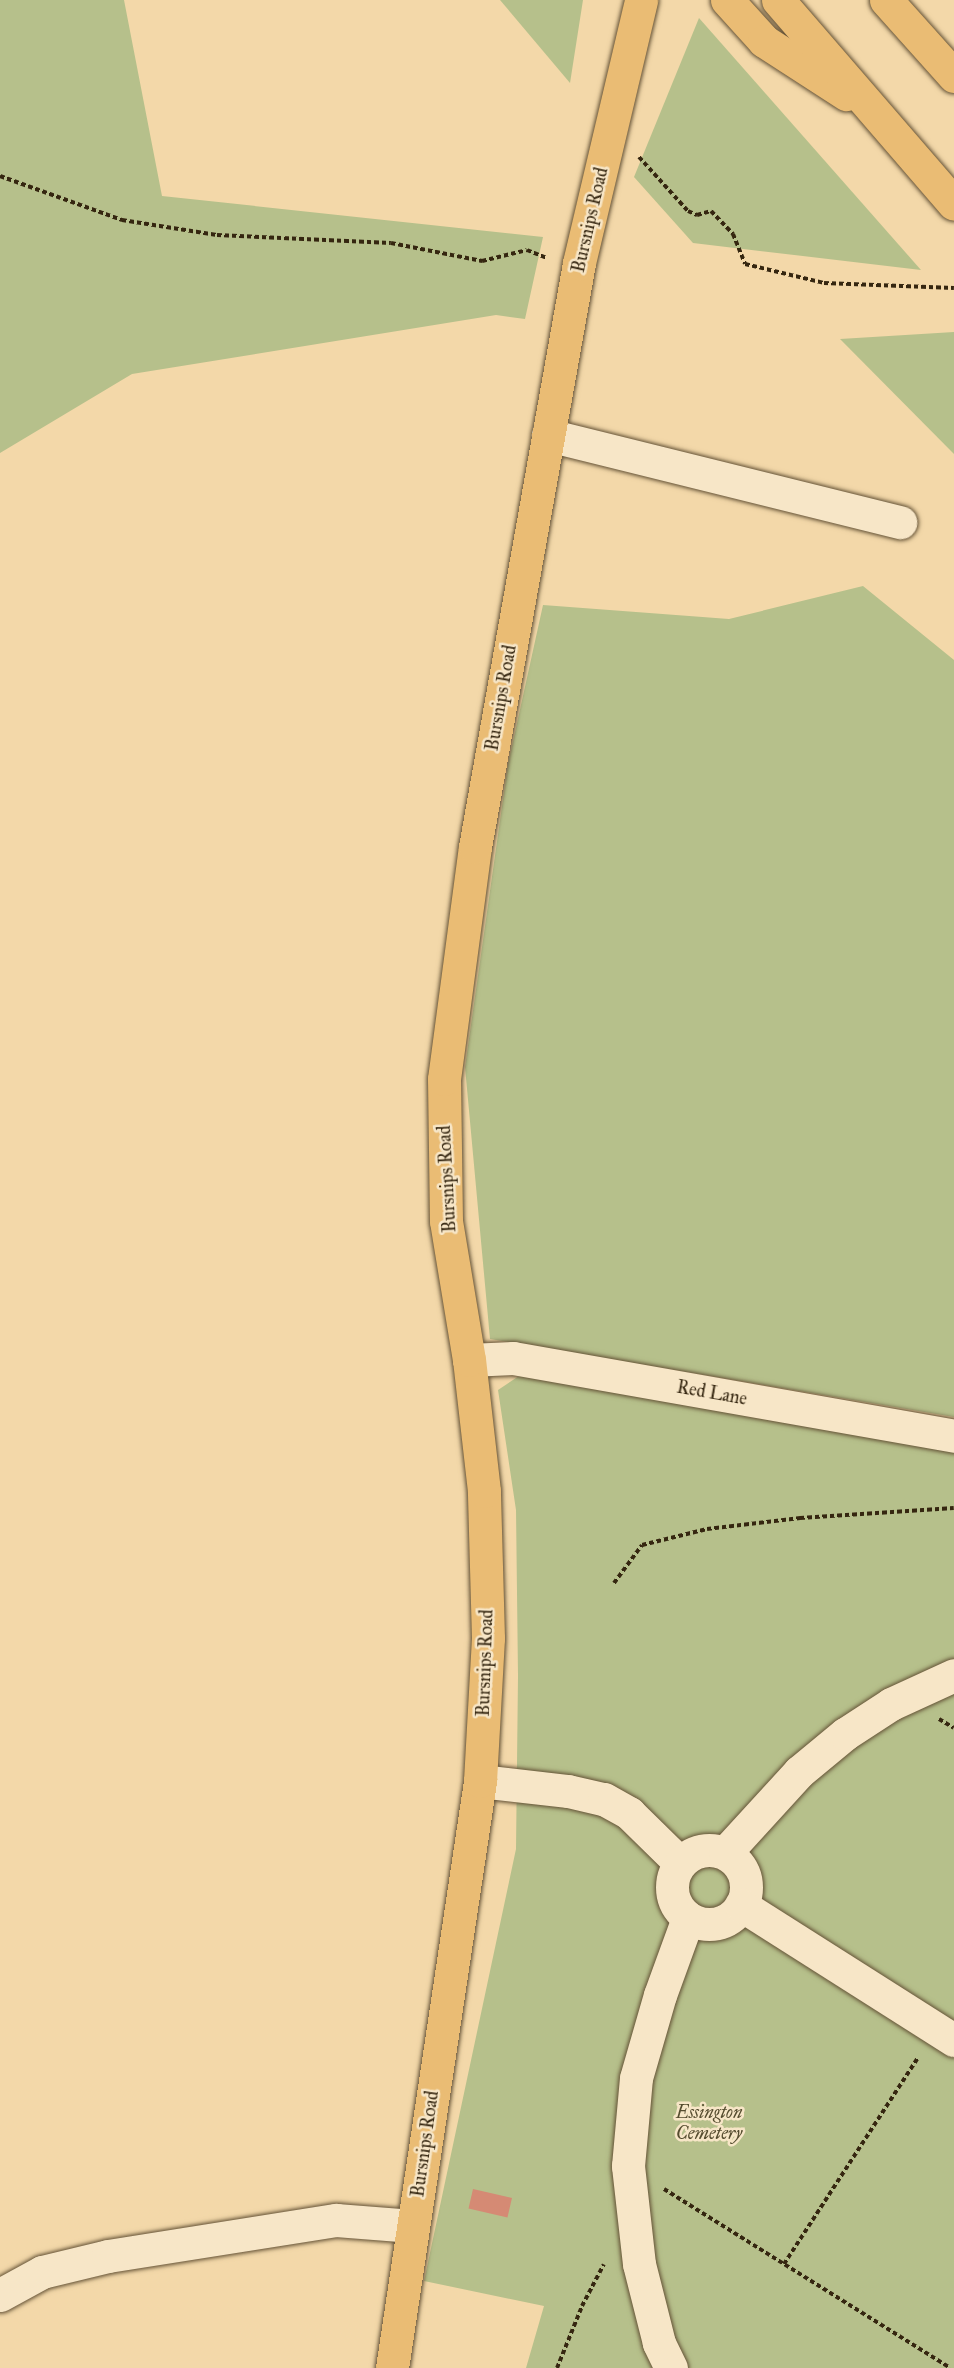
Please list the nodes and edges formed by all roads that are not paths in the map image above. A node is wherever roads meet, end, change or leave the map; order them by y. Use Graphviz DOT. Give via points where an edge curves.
graph roads {
  1 [pos="641,0"];
  2 [pos="727,0"];
  3 [pos="778,0"];
  4 [pos="886,0"];
  5 [pos="954,76"];
  6 [pos="878,114"];
  7 [pos="954,204"];
  8 [pos="548,435"];
  9 [pos="900,522"];
  10 [pos="469,1360"];
  11 [pos="954,1436"];
  12 [pos="954,1676"];
  13 [pos="480,1781"];
  14 [pos="725,1853"];
  15 [pos="680,1863"];
  16 [pos="741,1905"];
  17 [pos="688,1918"];
  18 [pos="945,2034"];
  19 [pos="413,2226"];
  20 [pos="0,2295"];
  21 [pos="392,2368"];
  22 [pos="671,2368"];
  1 -- 8 [label="main road, Bursnips Road" via="579,263"];
  2 -- 6 [label="main road" via="764,42"];
  3 -- 6 [label="main road"];
  4 -- 5 [label="main road"];
  6 -- 7 [label="main road"];
  8 -- 9 [label="street"];
  8 -- 10 [label="main road, Bursnips Road" via="475,847 444,1079 446,1221"];
  10 -- 11 [label="street, Red Lane" via="513,1358"];
  10 -- 13 [label="main road, Bursnips Road" via="484,1491 488,1638"];
  12 -- 14 [label="street" via="891,1704 845,1734 799,1772"];
  13 -- 15 [label="street" via="604,1799 629,1813"];
  13 -- 19 [label="main road, Bursnips Road"];
  14 -- 15 [label="street" via="701,1850"];
  14 -- 16 [label="street" via="742,1870 746,1882"];
  15 -- 17 [label="street" via="674,1873 673,1897"];
  16 -- 17 [label="street" via="733,1915 710,1924"];
  16 -- 18 [label="street"];
  17 -- 22 [label="street" via="636,2078 628,2166 639,2264 658,2343"];
  19 -- 20 [label="street" via="336,2220 167,2246 42,2272"];
  19 -- 21 [label="main road, Bursnips Road"];
}
